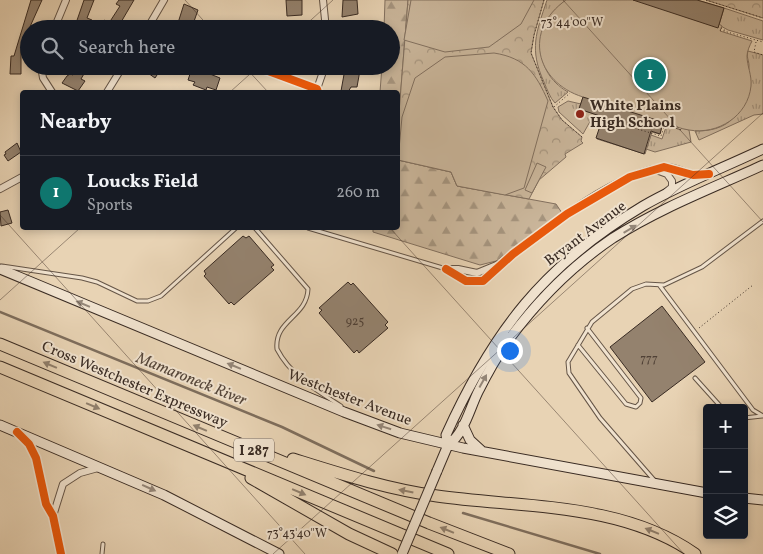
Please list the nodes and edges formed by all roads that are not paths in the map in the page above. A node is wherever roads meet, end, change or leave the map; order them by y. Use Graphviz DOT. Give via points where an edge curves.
graph roads {
  1 [pos="66,0"];
  2 [pos="164,0"];
  3 [pos="323,0"];
  4 [pos="58,20"];
  5 [pos="153,20"];
  6 [pos="325,20"];
  7 [pos="42,75"];
  8 [pos="117,75"];
  9 [pos="278,75"];
  10 [pos="322,75"];
  11 [pos="51,90"];
  12 [pos="108,90"];
  13 [pos="315,90"];
  14 [pos="318,90"];
  15 [pos="763,149"];
  16 [pos="763,165"];
  17 [pos="655,170"];
  18 [pos="708,174"];
  19 [pos="20,178"];
  20 [pos="0,189"];
  21 [pos="658,198"];
  22 [pos="763,221"];
  23 [pos="234,230"];
  24 [pos="259,230"];
  25 [pos="315,230"];
  26 [pos="500,264"];
  27 [pos="0,265"];
  28 [pos="446,269"];
  29 [pos="0,270"];
  30 [pos="660,286"];
  31 [pos="587,328"];
  32 [pos="0,344"];
  33 [pos="578,345"];
  34 [pos="0,367"];
  35 [pos="695,378"];
  36 [pos="718,404"];
  37 [pos="763,416"];
  38 [pos="358,418"];
  39 [pos="748,418"];
  40 [pos="0,425"];
  41 [pos="463,425"];
  42 [pos="17,432"];
  43 [pos="218,435"];
  44 [pos="448,445"];
  45 [pos="482,451"];
  46 [pos="206,453"];
  47 [pos="104,468"];
  48 [pos="660,485"];
  49 [pos="703,492"];
  50 [pos="748,498"];
  51 [pos="763,500"];
  52 [pos="53,516"];
  53 [pos="103,544"];
  54 [pos="62,554"];
  55 [pos="102,554"];
  56 [pos="278,554"];
  57 [pos="392,554"];
  58 [pos="402,554"];
  59 [pos="448,554"];
  60 [pos="508,554"];
  61 [pos="695,554"];
  1 -- 4 [label="street"];
  2 -- 5 [label="street"];
  3 -- 6 [label="street"];
  7 -- 11 [label="street"];
  8 -- 12 [label="street"];
  9 -- 13 [label="street"];
  10 -- 14 [label="street"];
  15 -- 18 [label="main road, Bryant Avenue"];
  41 -- 16 [label="main road, Bryant Avenue, one-way" via="484,378 507,342 536,305 578,264 638,224"];
  17 -- 18 [label="street" via="670,168 693,175"];
  17 -- 21 [label="street" via="667,174 673,183"];
  17 -- 26 [label="street" via="630,177 601,193"];
  18 -- 21 [label="main road, Bryant Avenue"];
  19 -- 20 [label="street"];
  21 -- 44 [label="main road, Bryant Avenue" via="585,246 555,271 514,316 473,378 446,435"];
  22 -- 30 [label="lane" via="702,267"];
  23 -- 27 [label="lane" via="161,296 148,301 137,301 82,278"];
  24 -- 38 [label="lane" via="308,288 302,308 278,336 277,348 304,382"];
  25 -- 28 [label="lane"];
  26 -- 28 [label="street" via="477,273 458,268"];
  26 -- 28 [label="street" via="489,278 472,282"];
  38 -- 29 [label="main road, Westchester Avenue, one-way"];
  30 -- 31 [label="lane" via="646,284 632,289"];
  30 -- 37 [label="lane" via="753,410"];
  31 -- 33 [label="lane"];
  31 -- 33 [label="lane" via="641,398 638,405 626,404"];
  43 -- 32 [label="highway, Cross Westchester Expressway / I 287, one-way"];
  33 -- 48 [label="lane" via="568,362 569,373 600,418"];
  34 -- 46 [label="highway, I 287, one-way"];
  35 -- 36 [label="lane"];
  37 -- 39 [label="lane"];
  44 -- 38 [label="main road, Westchester Avenue, one-way"];
  40 -- 42 [label="main road"];
  41 -- 44 [label="main road, Bryant Avenue" via="456,439"];
  41 -- 45 [label="main road" via="470,440"];
  42 -- 47 [label="main road"];
  42 -- 52 [label="street" via="29,444 36,458 46,504"];
  60 -- 43 [label="highway, Cross Westchester Expressway / I 287, one-way"];
  61 -- 43 [label="highway, one-way" via="662,535 610,519 566,510 397,489 344,476"];
  44 -- 45 [label="main road, Westchester Avenue"];
  44 -- 58 [label="main road, Bryant Avenue, bridge"];
  45 -- 48 [label="main road, Westchester Avenue"];
  46 -- 57 [label="highway" via="337,528"];
  46 -- 59 [label="highway, I 287, one-way"];
  47 -- 52 [label="street" via="90,469 63,484"];
  47 -- 56 [label="main road, one-way"];
  48 -- 49 [label="main road, Westchester Avenue"];
  50 -- 51 [label="main road"];
  52 -- 54 [label="street"];
  53 -- 55 [label="lane"];
}
